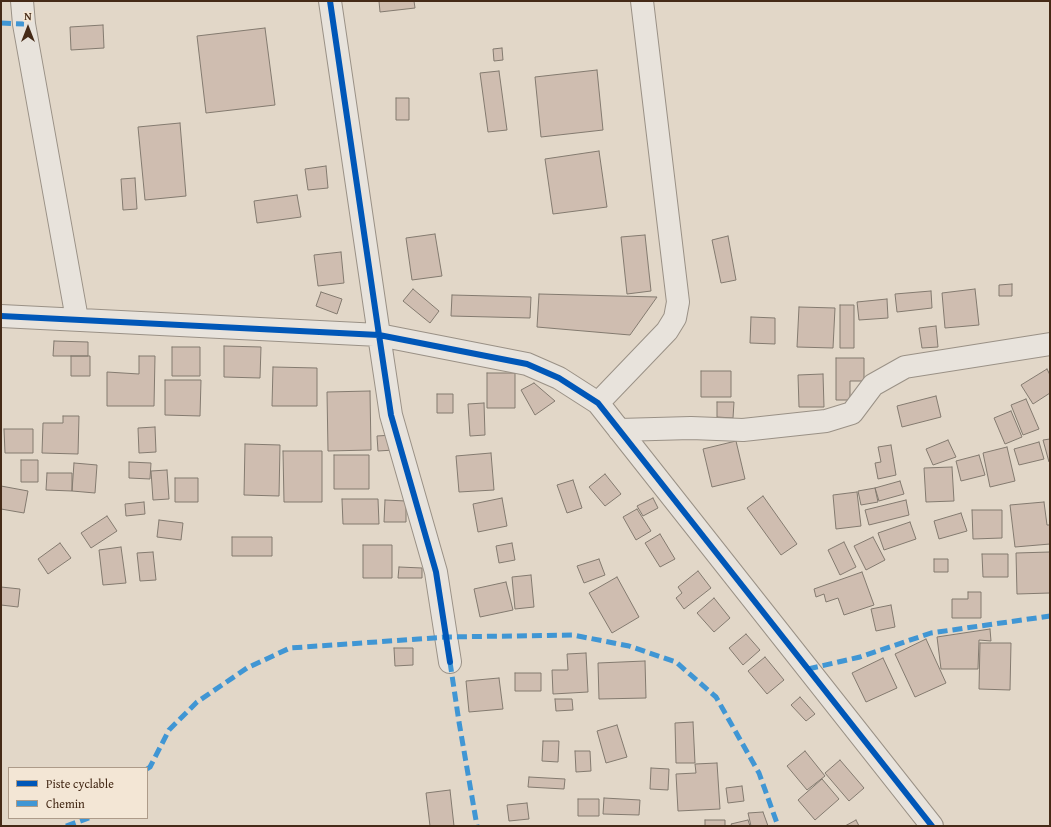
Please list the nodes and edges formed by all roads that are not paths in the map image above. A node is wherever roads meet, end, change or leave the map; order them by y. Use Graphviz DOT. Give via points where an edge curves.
graph roads {
  1 [pos="22,1"];
  2 [pos="330,1"];
  3 [pos="642,1"];
  4 [pos="1,316"];
  5 [pos="77,319"];
  6 [pos="378,335"];
  7 [pos="1050,344"];
  8 [pos="598,404"];
  9 [pos="619,430"];
  10 [pos="450,662"];
  11 [pos="932,826"];
  1 -- 5 [label="street"];
  2 -- 6 [label="street"];
  3 -- 8 [label="street" via="678,302 675,318 667,332"];
  4 -- 5 [label="street"];
  5 -- 6 [label="street"];
  6 -- 8 [label="street" via="527,364 559,378"];
  6 -- 10 [label="street" via="391,415 436,572"];
  7 -- 9 [label="street" via="905,367 873,385 852,413 826,421 743,430"];
  8 -- 9 [label="street"];
  9 -- 11 [label="street"];
}
